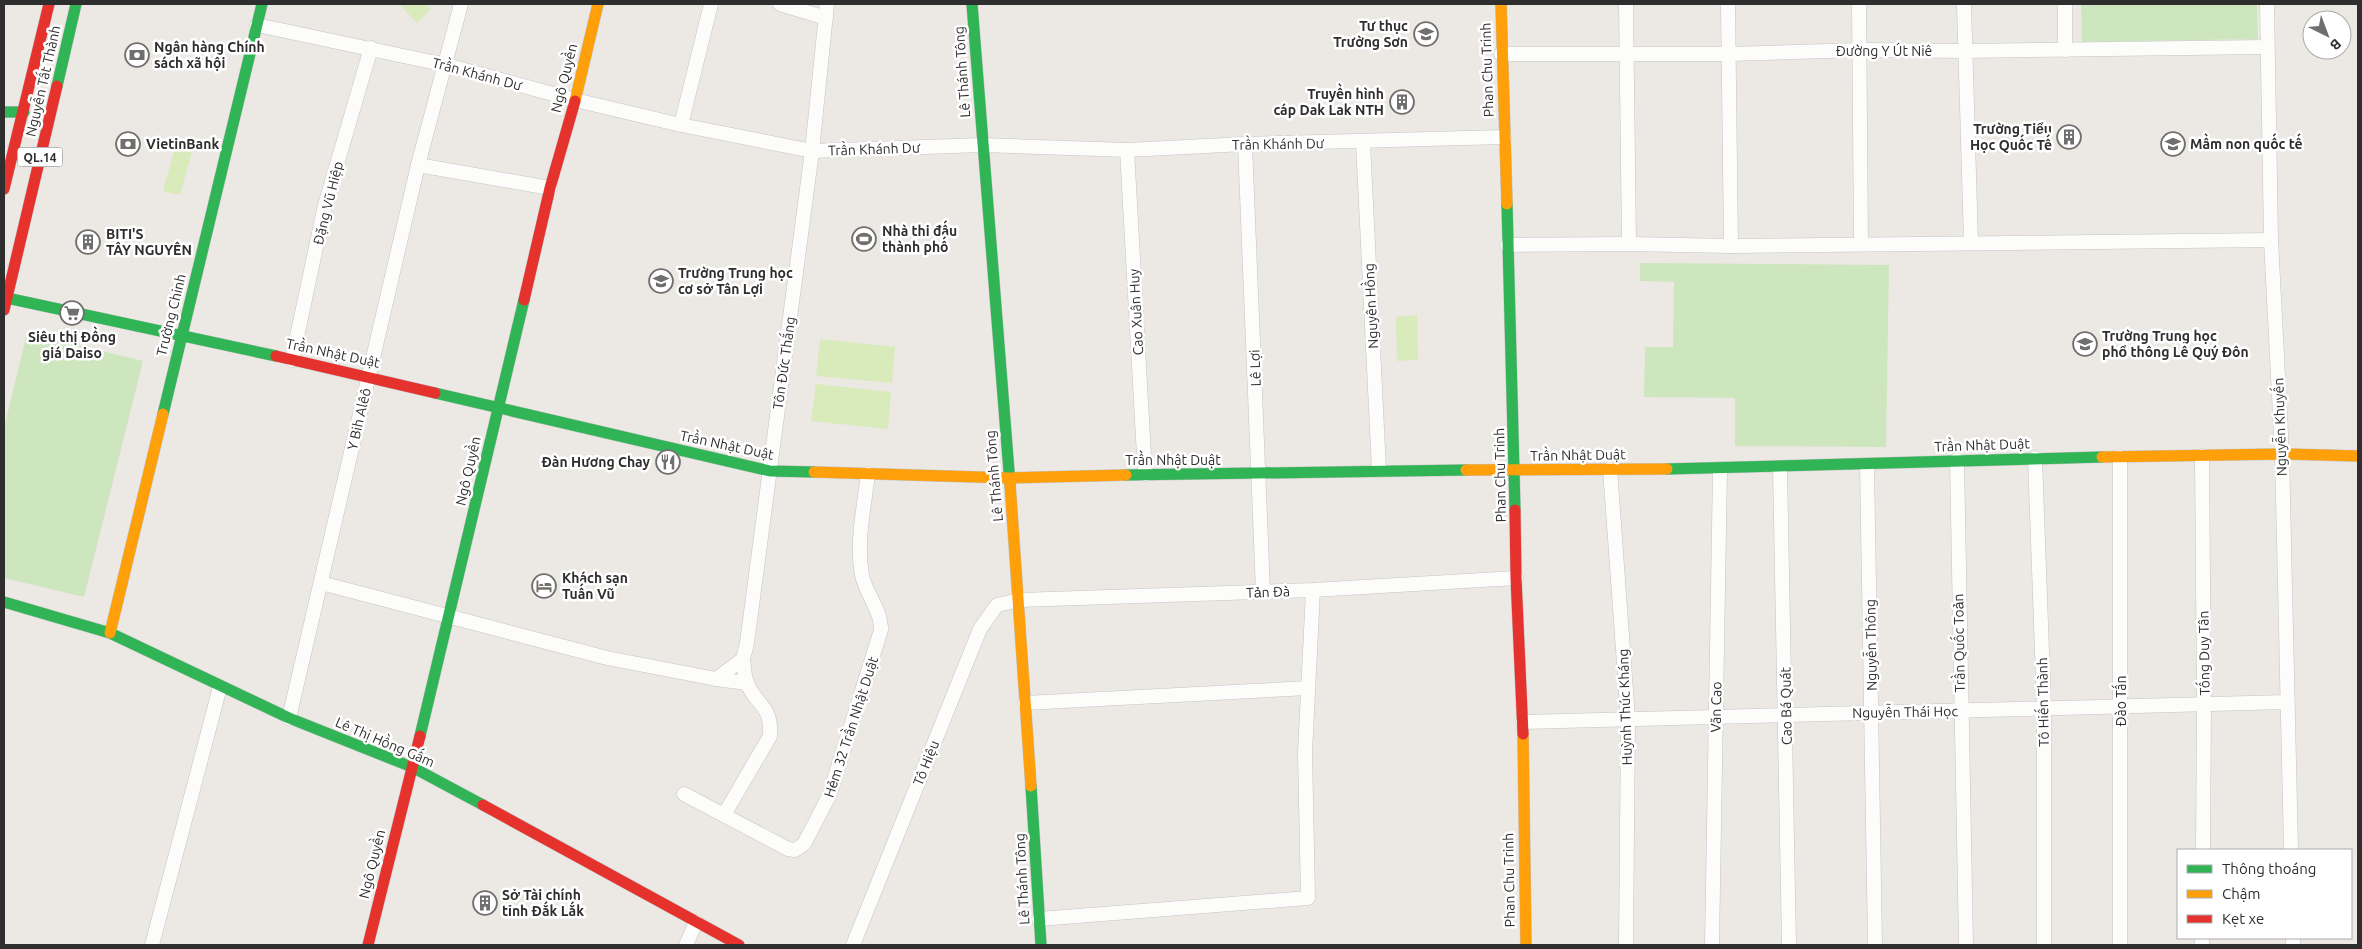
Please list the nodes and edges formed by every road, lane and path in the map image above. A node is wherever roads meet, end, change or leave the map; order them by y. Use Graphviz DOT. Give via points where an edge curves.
graph roads {
  1 [pos="49,4"];
  2 [pos="76,4"];
  3 [pos="262,4"];
  4 [pos="461,4"];
  5 [pos="598,4"];
  6 [pos="711,4"];
  7 [pos="780,4"];
  8 [pos="827,4"];
  9 [pos="972,4"];
  10 [pos="1501,4"];
  11 [pos="1626,4"];
  12 [pos="1728,4"];
  13 [pos="1859,4"];
  14 [pos="1964,4"];
  15 [pos="2065,4"];
  16 [pos="2267,4"];
  17 [pos="826,18"];
  18 [pos="257,25"];
  19 [pos="2268,47"];
  20 [pos="371,48"];
  21 [pos="1860,50"];
  22 [pos="2065,50"];
  23 [pos="1965,51"];
  24 [pos="1501,54"];
  25 [pos="1728,54"];
  26 [pos="1626,55"];
  27 [pos="446,65"];
  28 [pos="575,100"];
  29 [pos="4,112"];
  30 [pos="37,115"];
  31 [pos="681,125"];
  32 [pos="1504,137"];
  33 [pos="1364,142"];
  34 [pos="1246,144"];
  35 [pos="982,145"];
  36 [pos="1127,150"];
  37 [pos="812,151"];
  38 [pos="418,165"];
  39 [pos="550,188"];
  40 [pos="4,189"];
  41 [pos="2271,240"];
  42 [pos="1971,242"];
  43 [pos="1629,244"];
  44 [pos="1861,244"];
  45 [pos="1507,245"];
  46 [pos="1731,246"];
  47 [pos="7,298"];
  48 [pos="4,310"];
  49 [pos="180,337"];
  50 [pos="292,360"];
  51 [pos="369,376"];
  52 [pos="498,408"];
  53 [pos="2282,454"];
  54 [pos="2202,456"];
  55 [pos="2358,456"];
  56 [pos="2120,457"];
  57 [pos="2035,458"];
  58 [pos="1957,460"];
  59 [pos="1867,465"];
  60 [pos="1780,468"];
  61 [pos="1610,469"];
  62 [pos="1720,469"];
  63 [pos="1379,470"];
  64 [pos="770,471"];
  65 [pos="1515,471"];
  66 [pos="868,474"];
  67 [pos="1145,474"];
  68 [pos="1259,474"];
  69 [pos="1009,478"];
  70 [pos="1516,578"];
  71 [pos="321,583"];
  72 [pos="1313,590"];
  73 [pos="1263,592"];
  74 [pos="1019,600"];
  75 [pos="4,602"];
  76 [pos="449,617"];
  77 [pos="110,633"];
  78 [pos="743,659"];
  79 [pos="716,679"];
  80 [pos="747,683"];
  81 [pos="220,687"];
  82 [pos="1308,688"];
  83 [pos="2287,702"];
  84 [pos="1025,703"];
  85 [pos="2204,704"];
  86 [pos="2121,705"];
  87 [pos="2044,707"];
  88 [pos="1960,711"];
  89 [pos="1872,712"];
  90 [pos="1786,714"];
  91 [pos="289,718"];
  92 [pos="1716,718"];
  93 [pos="1628,719"];
  94 [pos="1523,722"];
  95 [pos="412,767"];
  96 [pos="684,794"];
  97 [pos="724,815"];
  98 [pos="2203,849"];
  99 [pos="2291,849"];
  100 [pos="1039,919"];
  101 [pos="696,922"];
  102 [pos="152,945"];
  103 [pos="368,945"];
  104 [pos="686,945"];
  105 [pos="739,945"];
  106 [pos="853,945"];
  107 [pos="1041,945"];
  108 [pos="1526,945"];
  109 [pos="1626,945"];
  110 [pos="1712,945"];
  111 [pos="1789,945"];
  112 [pos="1875,945"];
  113 [pos="1966,945"];
  114 [pos="2044,945"];
  115 [pos="2120,945"];
  1 -- 30 [label="street, Nguyễn Tất Thành / QL.14"];
  2 -- 30 [label="street, Nguyễn Tất Thành / QL.14"];
  3 -- 18 [label="street, Trường Chinh"];
  4 -- 27 [label="street, Y Bih Alêô"];
  5 -- 28 [label="street, Ngô Quyền"];
  6 -- 31 [label="street"];
  7 -- 17 [label="street"];
  8 -- 17 [label="street, Tôn Đức Thắng"];
  9 -- 35 [label="street, Lê Thánh Tông"];
  10 -- 24 [label="street, Phan Chu Trinh"];
  11 -- 26 [label="street"];
  12 -- 25 [label="street"];
  13 -- 21 [label="street"];
  14 -- 23 [label="street"];
  15 -- 22 [label="street"];
  16 -- 19 [label="street, Nguyễn Khuyến"];
  17 -- 37 [label="street, Tôn Đức Thắng"];
  18 -- 20 [label="street, Trần Khánh Dư"];
  18 -- 49 [label="street, Trường Chinh"];
  19 -- 22 [label="street, Đường Y Út Niê"];
  19 -- 41 [label="street, Nguyễn Khuyến"];
  20 -- 27 [label="street, Trần Khánh Dư"];
  20 -- 50 [label="street, Đặng Vũ Hiệp" via="325,206"];
  21 -- 23 [label="street, Đường Y Út Niê"];
  21 -- 25 [label="street, Đường Y Út Niê"];
  21 -- 44 [label="street"];
  22 -- 23 [label="street, Đường Y Út Niê"];
  23 -- 42 [label="street"];
  24 -- 26 [label="street, Đường Y Út Niê"];
  24 -- 32 [label="street, Phan Chu Trinh"];
  25 -- 26 [label="street, Đường Y Út Niê"];
  25 -- 46 [label="street"];
  26 -- 43 [label="street"];
  27 -- 28 [label="street, Trần Khánh Dư"];
  27 -- 38 [label="street, Y Bih Alêô"];
  28 -- 31 [label="street, Trần Khánh Dư"];
  28 -- 39 [label="street, Ngô Quyền"];
  29 -- 30 [label="street"];
  30 -- 40 [label="street, Nguyễn Tất Thành / QL.14"];
  30 -- 47 [label="street, Nguyễn Tất Thành / QL.14"];
  31 -- 37 [label="street, Trần Khánh Dư"];
  32 -- 33 [label="street, Trần Khánh Dư"];
  32 -- 45 [label="street, Phan Chu Trinh"];
  33 -- 34 [label="street, Trần Khánh Dư"];
  33 -- 63 [label="street, Nguyên Hồng"];
  34 -- 36 [label="street, Trần Khánh Dư"];
  34 -- 68 [label="street, Lê Lợi"];
  35 -- 36 [label="street, Trần Khánh Dư"];
  35 -- 37 [label="street, Trần Khánh Dư"];
  35 -- 69 [label="street, Lê Thánh Tông"];
  36 -- 67 [label="street, Cao Xuân Huy"];
  37 -- 64 [label="street, Tôn Đức Thắng"];
  38 -- 39 [label="street"];
  38 -- 51 [label="street, Y Bih Alêô"];
  39 -- 52 [label="street, Ngô Quyền"];
  41 -- 42 [label="street"];
  41 -- 53 [label="street, Nguyễn Khuyến"];
  42 -- 44 [label="street"];
  43 -- 45 [label="street"];
  43 -- 46 [label="street"];
  44 -- 46 [label="street"];
  45 -- 65 [label="street, Phan Chu Trinh"];
  47 -- 48 [label="street, Nguyễn Tất Thành / QL.14"];
  47 -- 49 [label="street, Trần Nhật Duật"];
  49 -- 50 [label="street, Trần Nhật Duật"];
  49 -- 77 [label="street, Trường Chinh"];
  50 -- 51 [label="street, Trần Nhật Duật"];
  51 -- 52 [label="street, Trần Nhật Duật"];
  51 -- 71 [label="street, Y Bih Alêô"];
  52 -- 64 [label="street, Trần Nhật Duật"];
  52 -- 76 [label="street, Ngô Quyền"];
  53 -- 54 [label="street, Trần Nhật Duật"];
  53 -- 55 [label="street, Trần Nhật Duật"];
  53 -- 83 [label="street, Nguyễn Khuyến"];
  54 -- 56 [label="street, Trần Nhật Duật"];
  54 -- 85 [label="street, Tống Duy Tân"];
  56 -- 57 [label="street, Trần Nhật Duật"];
  56 -- 86 [label="street, Đào Tấn"];
  57 -- 58 [label="street, Trần Nhật Duật"];
  57 -- 87 [label="street, Tô Hiến Thành"];
  58 -- 59 [label="street, Trần Nhật Duật"];
  58 -- 88 [label="street, Trần Quốc Toản"];
  59 -- 60 [label="street, Trần Nhật Duật"];
  59 -- 89 [label="street, Nguyễn Thông"];
  60 -- 62 [label="street, Trần Nhật Duật"];
  60 -- 90 [label="street, Cao Bá Quát"];
  61 -- 62 [label="street, Trần Nhật Duật"];
  61 -- 65 [label="street, Trần Nhật Duật"];
  61 -- 93 [label="street, Huỳnh Thúc Kháng"];
  62 -- 92 [label="street, Văn Cao"];
  63 -- 65 [label="street, Trần Nhật Duật"];
  63 -- 68 [label="street, Trần Nhật Duật"];
  64 -- 66 [label="street, Trần Nhật Duật"];
  64 -- 78 [label="street, Tôn Đức Thắng"];
  65 -- 70 [label="street, Phan Chu Trinh"];
  66 -- 69 [label="street, Trần Nhật Duật"];
  66 -- 97 [label="street, Hẻm 32 Trần Nhật Duật" via="860,554 862,577 879,615 881,630 829,796 804,844 795,850 765,838"];
  67 -- 68 [label="street, Trần Nhật Duật"];
  67 -- 69 [label="street, Trần Nhật Duật"];
  68 -- 73 [label="street, Lê Lợi"];
  69 -- 74 [label="street, Lê Thánh Tông"];
  70 -- 72 [label="street, Tản Đà"];
  70 -- 94 [label="street, Phan Chu Trinh"];
  71 -- 76 [label="street"];
  71 -- 91 [label="street, Y Bih Alêô"];
  72 -- 73 [label="street, Tản Đà"];
  72 -- 82 [label="street"];
  73 -- 74 [label="street, Tản Đà"];
  74 -- 84 [label="street, Lê Thánh Tông"];
  74 -- 106 [label="street, Tô Hiệu" via="997,605 980,629"];
  75 -- 77 [label="street, Lê Thị Hồng Gấm"];
  76 -- 79 [label="street" via="607,658"];
  76 -- 95 [label="street, Ngô Quyền"];
  77 -- 81 [label="street, Lê Thị Hồng Gấm"];
  78 -- 79 [label="street"];
  78 -- 80 [label="street"];
  79 -- 80 [label="street"];
  80 -- 97 [label="street" via="765,708 770,736"];
  81 -- 91 [label="street, Lê Thị Hồng Gấm"];
  81 -- 102 [label="street"];
  82 -- 84 [label="street"];
  82 -- 100 [label="street" via="1305,753 1308,898"];
  83 -- 85 [label="street, Nguyễn Thái Học"];
  83 -- 99 [label="street, Nguyễn Khuyến"];
  84 -- 100 [label="street, Lê Thánh Tông"];
  85 -- 86 [label="street, Nguyễn Thái Học"];
  85 -- 98 [label="street, Tống Duy Tân"];
  86 -- 87 [label="street, Nguyễn Thái Học"];
  86 -- 115 [label="street, Đào Tấn"];
  87 -- 88 [label="street, Nguyễn Thái Học"];
  87 -- 114 [label="street, Tô Hiến Thành"];
  88 -- 89 [label="street, Nguyễn Thái Học"];
  88 -- 113 [label="street, Trần Quốc Toản"];
  89 -- 90 [label="street, Nguyễn Thái Học"];
  89 -- 112 [label="street, Nguyễn Thông"];
  90 -- 92 [label="street, Nguyễn Thái Học"];
  90 -- 111 [label="street, Cao Bá Quát"];
  91 -- 95 [label="street, Lê Thị Hồng Gấm"];
  92 -- 93 [label="street, Nguyễn Thái Học"];
  92 -- 110 [label="street, Văn Cao"];
  93 -- 94 [label="street, Nguyễn Thái Học"];
  93 -- 109 [label="street, Huỳnh Thúc Kháng"];
  94 -- 108 [label="street, Phan Chu Trinh"];
  95 -- 101 [label="street, Lê Thị Hồng Gấm"];
  95 -- 103 [label="street, Ngô Quyền"];
  96 -- 97 [label="street, Hẻm 32 Trần Nhật Duật"];
  100 -- 107 [label="street, Lê Thánh Tông"];
  101 -- 104 [label="street"];
  101 -- 105 [label="street, Lê Thị Hồng Gấm"];
}
